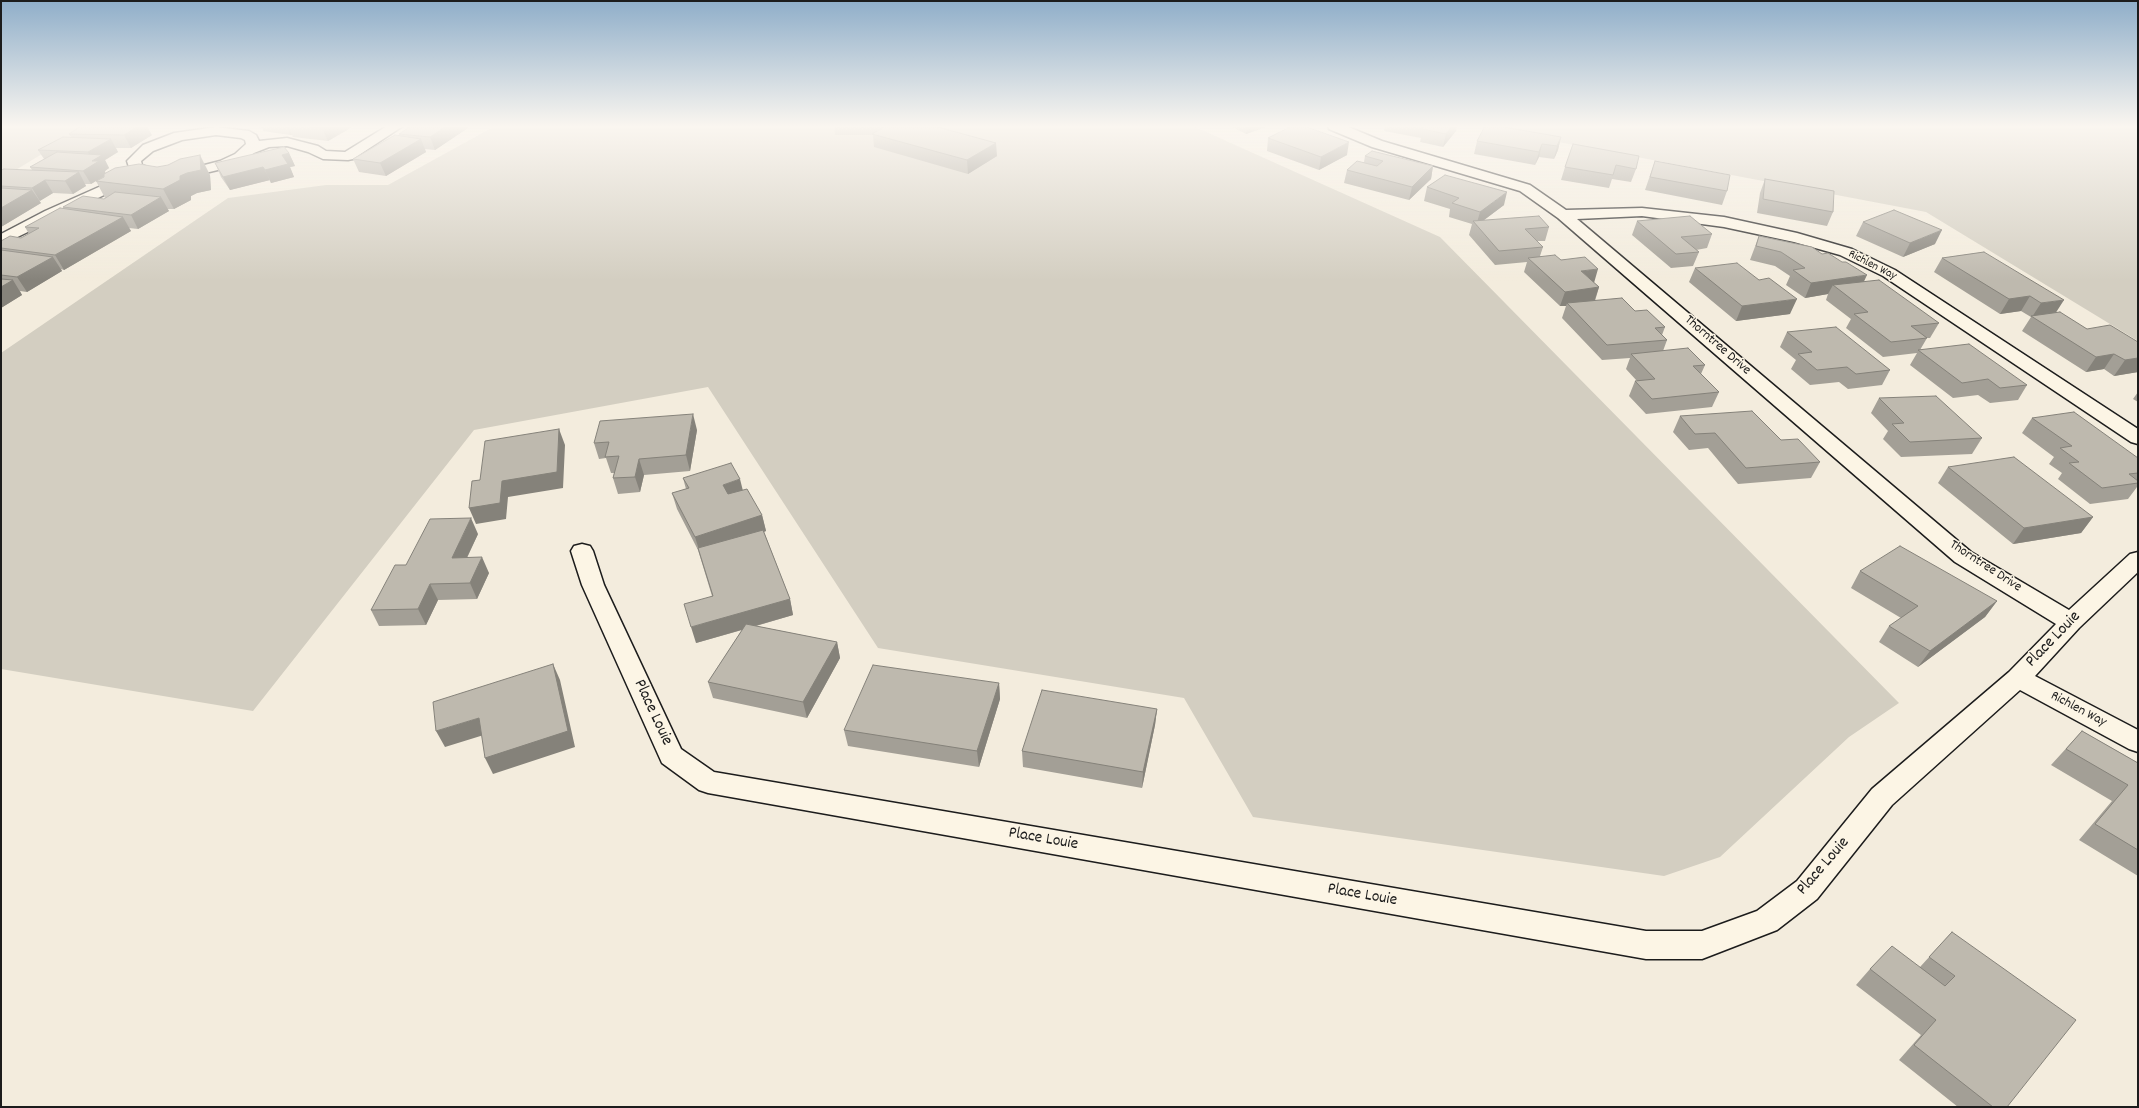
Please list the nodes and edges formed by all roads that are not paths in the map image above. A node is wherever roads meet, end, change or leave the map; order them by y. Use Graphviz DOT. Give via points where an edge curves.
graph roads {
  1 [pos="129,178"];
  2 [pos="1490,178"];
  3 [pos="1563,215"];
  4 [pos="1,240"];
  5 [pos="2138,438"];
  6 [pos="582,551"];
  7 [pos="2138,559"];
  8 [pos="2070,622"];
  9 [pos="2018,678"];
  10 [pos="2138,742"];
  1 -- 4 [label="street" via="50,214"];
  2 -- 3 [label="street, Thorntree Drive" via="1525,188"];
  3 -- 5 [label="street, Richlen Way" via="1642,212 1716,221 1797,238 1846,252 1889,273"];
  3 -- 8 [label="street, Thorntree Drive" via="1963,557"];
  6 -- 9 [label="street, Place Louie" via="593,585 671,756 708,782 1646,945 1702,944 1767,921 1807,890 1882,797"];
  7 -- 8 [label="street, Place Louie"];
  8 -- 9 [label="street, Place Louie"];
  9 -- 10 [label="street, Richlen Way"];
}
